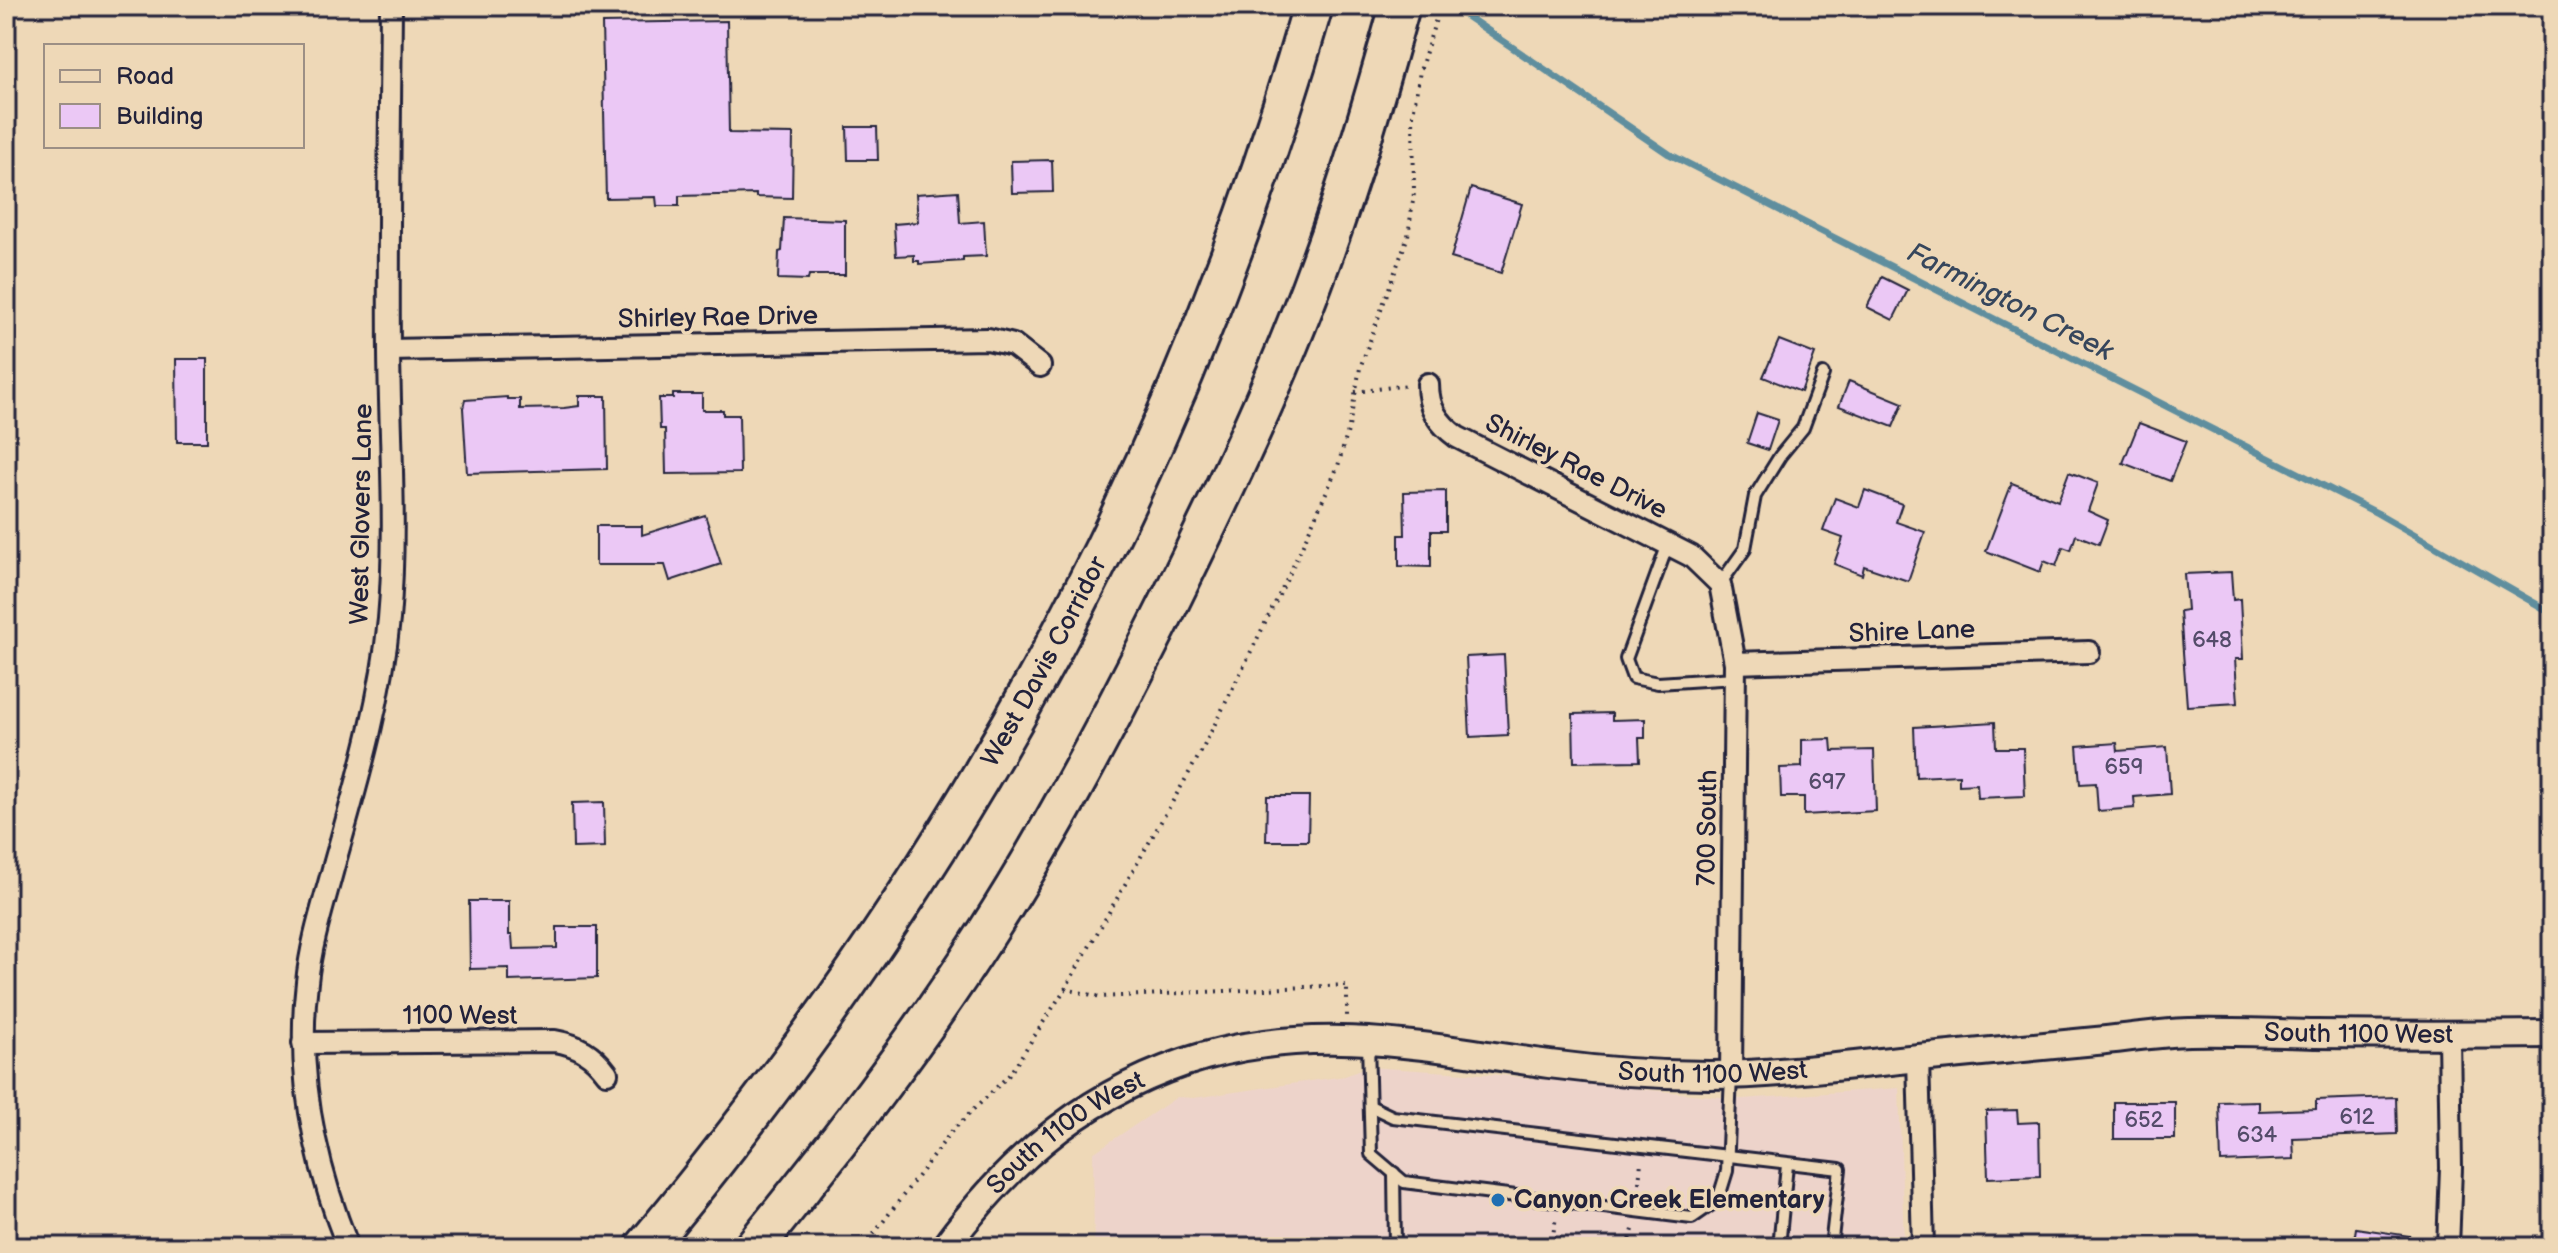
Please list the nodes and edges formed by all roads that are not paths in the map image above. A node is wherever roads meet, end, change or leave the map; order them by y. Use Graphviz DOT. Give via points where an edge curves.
graph roads {
  1 [pos="391,6"];
  2 [pos="1313,6"];
  3 [pos="1400,6"];
  4 [pos="389,350"];
  5 [pos="1040,366"];
  6 [pos="1823,374"];
  7 [pos="1428,384"];
  8 [pos="1668,544"];
  9 [pos="1720,584"];
  10 [pos="2089,652"];
  11 [pos="1735,671"];
  12 [pos="2552,1034"];
  13 [pos="2449,1036"];
  14 [pos="1357,1040"];
  15 [pos="303,1043"];
  16 [pos="1918,1058"];
  17 [pos="607,1073"];
  18 [pos="1731,1075"];
  19 [pos="1370,1106"];
  20 [pos="1728,1158"];
  21 [pos="1787,1165"];
  22 [pos="1394,1173"];
  23 [pos="348,1247"];
  24 [pos="645,1247"];
  25 [pos="754,1247"];
  26 [pos="945,1247"];
  27 [pos="1395,1247"];
  28 [pos="1779,1247"];
  29 [pos="1831,1247"];
  30 [pos="1923,1247"];
  31 [pos="2448,1247"];
  1 -- 4 [label="street, West Glovers Lane"];
  2 -- 24 [label="highway, West Davis Corridor" via="1263,165 1181,382 1113,535 1046,667 893,918 777,1081"];
  3 -- 25 [label="highway" via="1345,189 1287,348 1229,482 1115,709 1029,865 949,990"];
  4 -- 5 [label="street, Shirley Rae Drive" via="988,339 1013,345"];
  4 -- 15 [label="street, West Glovers Lane" via="392,573 387,634 364,761 314,938"];
  6 -- 9 [label="lane" via="1803,428 1755,496 1745,549"];
  7 -- 8 [label="street, Shirley Rae Drive" via="1433,412 1457,437"];
  8 -- 9 [label="street, Shirley Rae Drive" via="1691,556"];
  8 -- 11 [label="lane" via="1626,659 1633,678 1658,683"];
  9 -- 11 [label="street, 700 South"];
  10 -- 11 [label="street, Shire Lane"];
  11 -- 18 [label="street, 700 South"];
  12 -- 13 [label="street, South 1100 West"];
  13 -- 16 [label="street, South 1100 West" via="2188,1032"];
  13 -- 31 [label="street"];
  14 -- 18 [label="street, South 1100 West" via="1423,1044 1585,1069"];
  14 -- 19 [label="lane"];
  14 -- 26 [label="street, South 1100 West" via="1235,1049 1176,1065 1116,1092 1035,1146 989,1191"];
  15 -- 17 [label="street, 1100 West" via="555,1041 588,1053"];
  15 -- 23 [label="street, West Glovers Lane" via="315,1147"];
  16 -- 18 [label="street, South 1100 West"];
  16 -- 30 [label="street"];
  18 -- 20 [label="lane"];
  19 -- 20 [label="lane" via="1393,1117"];
  19 -- 22 [label="lane" via="1371,1154"];
  20 -- 21 [label="lane"];
  20 -- 22 [label="lane" via="1718,1200 1692,1218 1404,1182"];
  21 -- 28 [label="lane"];
  21 -- 29 [label="lane" via="1840,1169"];
  22 -- 27 [label="lane"];
}
